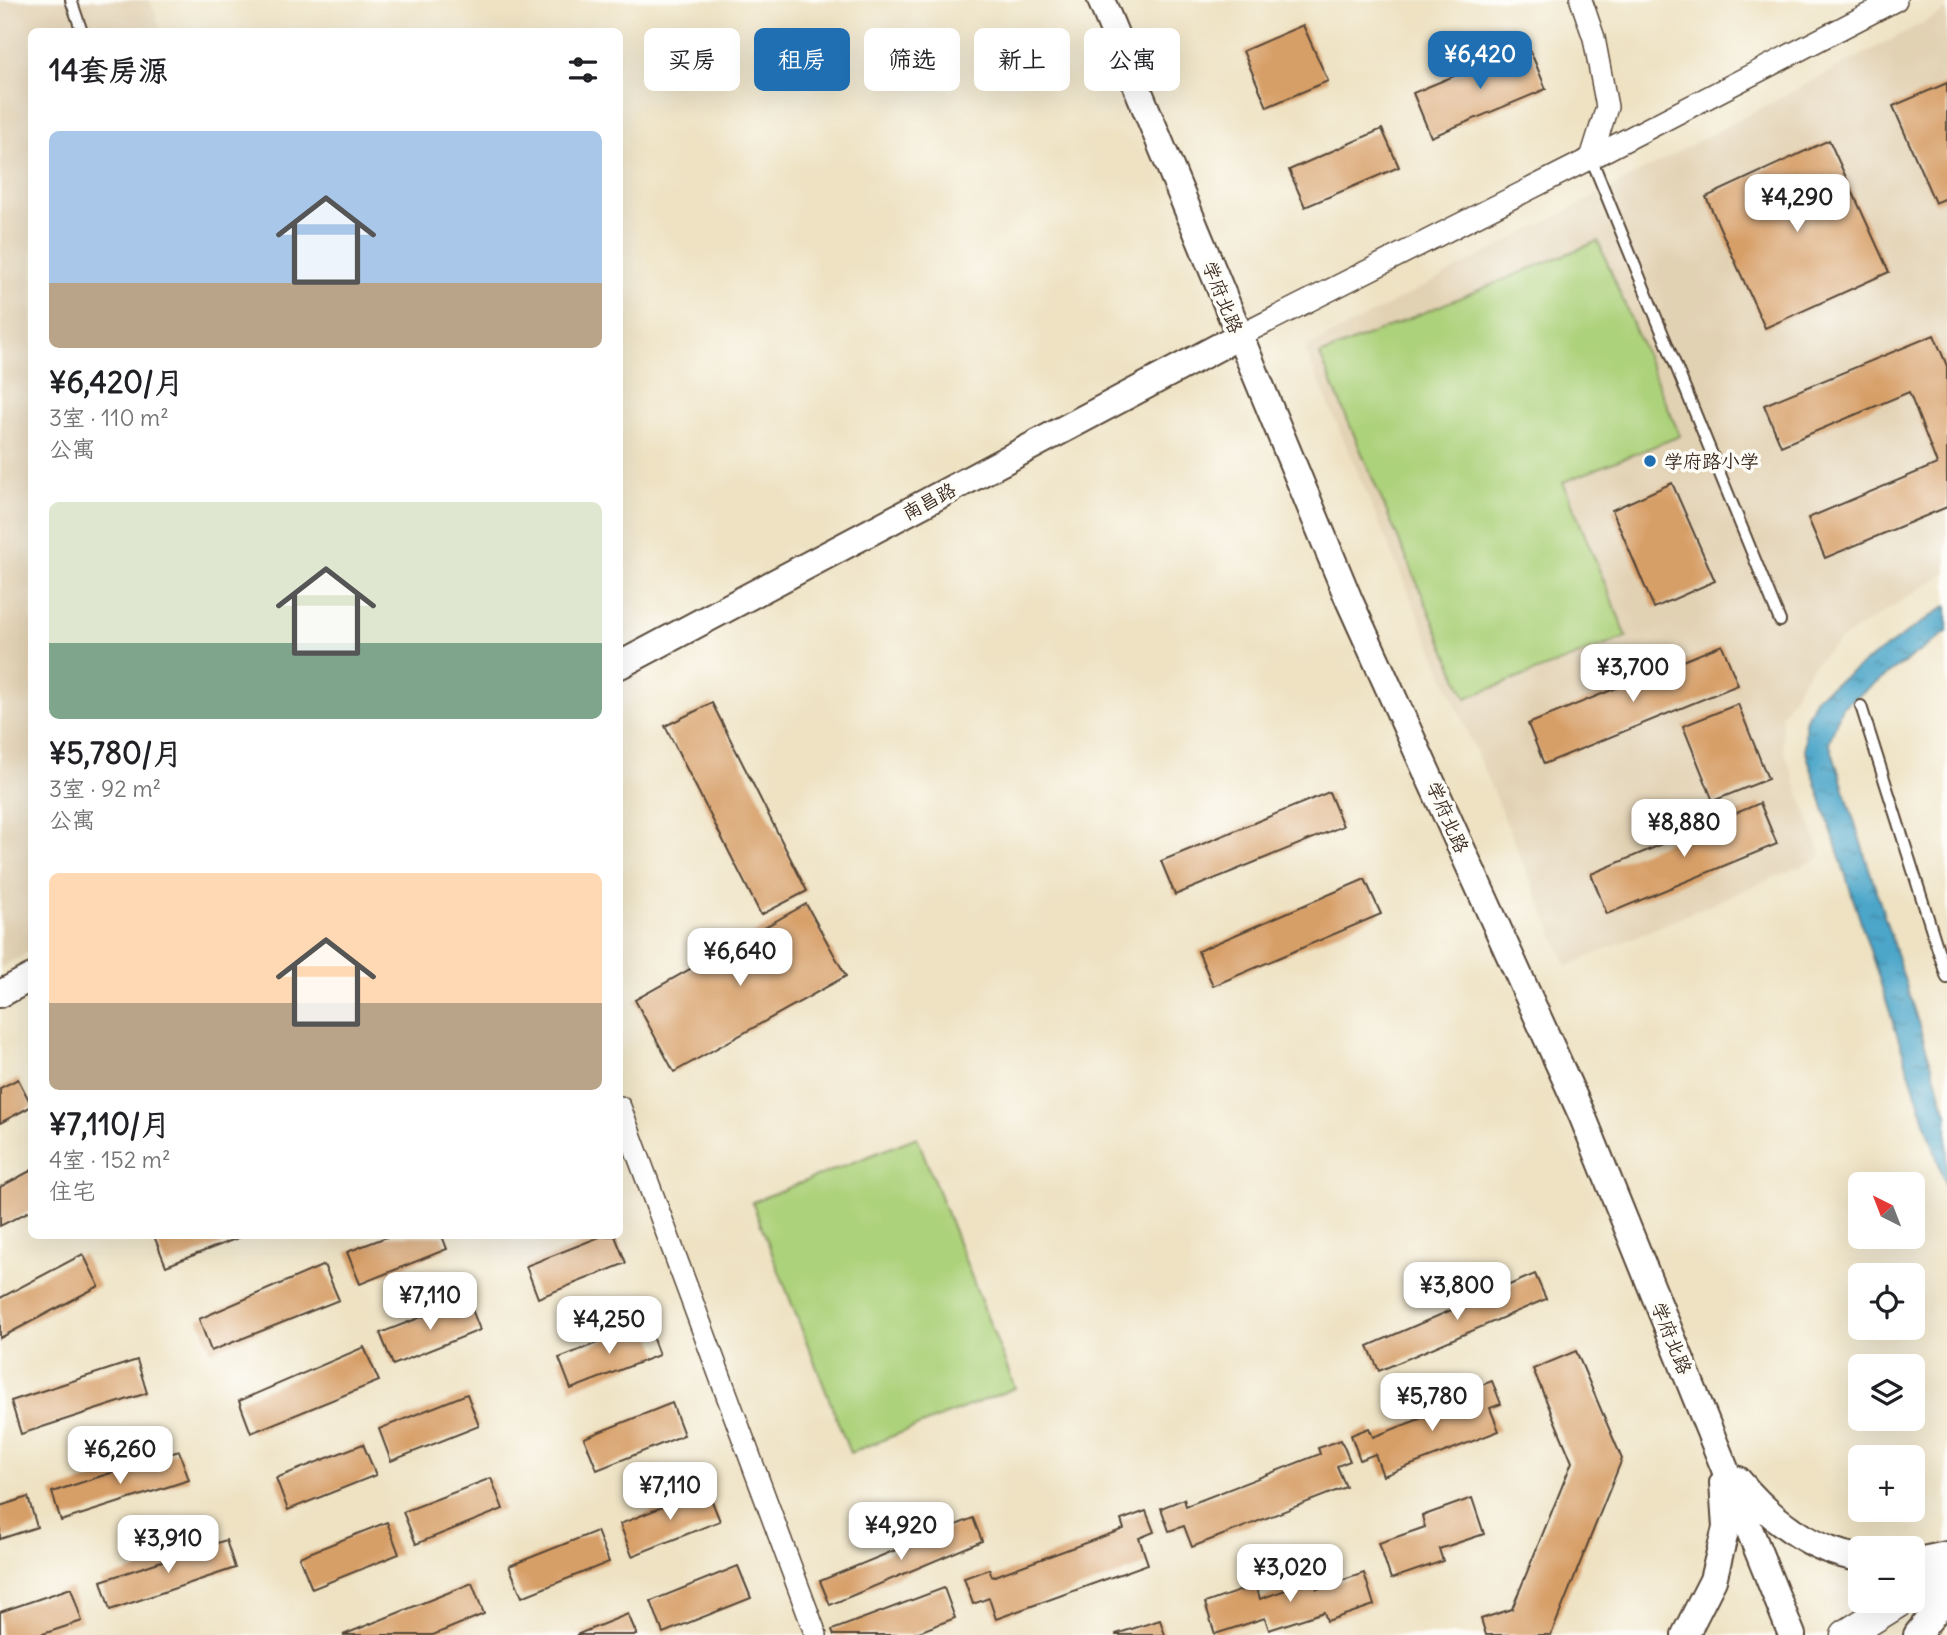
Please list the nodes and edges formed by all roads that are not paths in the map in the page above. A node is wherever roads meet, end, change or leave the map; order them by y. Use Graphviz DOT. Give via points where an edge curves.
graph roads {
  1 [pos="71,0"];
  2 [pos="1101,0"];
  3 [pos="1581,0"];
  4 [pos="1896,0"];
  5 [pos="81,28"];
  6 [pos="1591,158"];
  7 [pos="1239,336"];
  8 [pos="1780,621"];
  9 [pos="623,663"];
  10 [pos="1861,706"];
  11 [pos="1947,978"];
  12 [pos="28,979"];
  13 [pos="0,994"];
  14 [pos="623,1115"];
  15 [pos="1721,1460"];
  16 [pos="1848,1554"];
  17 [pos="1947,1555"];
  18 [pos="1925,1560"];
  19 [pos="1947,1572"];
  20 [pos="1925,1586"];
  21 [pos="1947,1596"];
  22 [pos="1881,1613"];
  23 [pos="816,1635"];
  24 [pos="1685,1635"];
  25 [pos="1792,1635"];
  26 [pos="1846,1635"];
  27 [pos="1917,1635"];
  1 -- 5 [label="lane"];
  2 -- 7 [label="street, 学府北路"];
  3 -- 6 [label="street" via="1608,107"];
  4 -- 6 [label="street"];
  6 -- 7 [label="street"];
  6 -- 8 [label="lane"];
  7 -- 9 [label="street, 南昌路"];
  7 -- 15 [label="street, 学府北路" via="1349,600 1582,1115"];
  10 -- 11 [label="lane"];
  12 -- 13 [label="street"];
  14 -- 23 [label="street"];
  15 -- 16 [label="street" via="1760,1507 1801,1537"];
  15 -- 24 [label="street" via="1726,1528 1713,1580"];
  15 -- 25 [label="street, 学府北路"];
  17 -- 18 [label="street"];
  19 -- 20 [label="main road"];
  21 -- 27 [label="street"];
  22 -- 26 [label="main road"];
}
